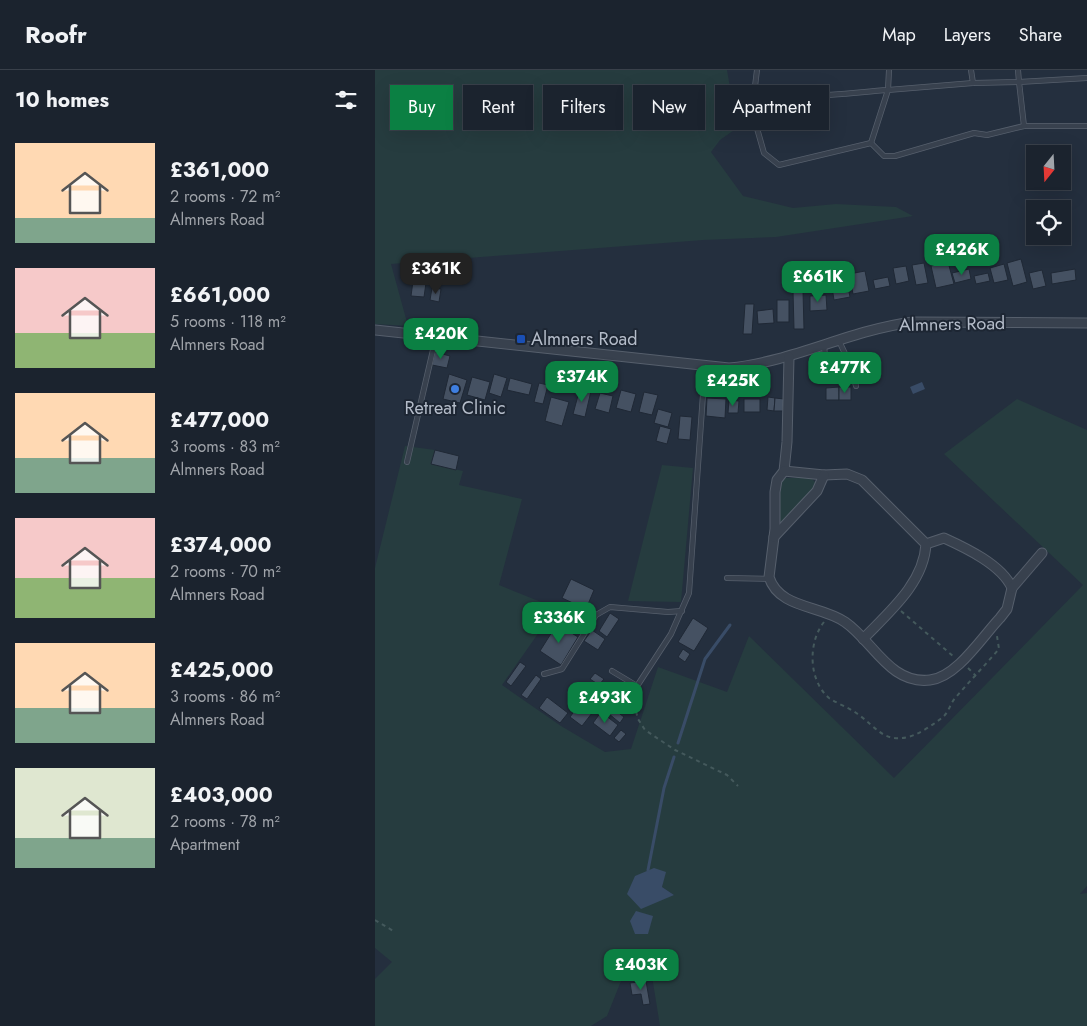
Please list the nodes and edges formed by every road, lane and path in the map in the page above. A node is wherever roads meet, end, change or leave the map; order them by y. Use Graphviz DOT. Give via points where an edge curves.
graph roads {
  1 [pos="757,70"];
  2 [pos="889,70"];
  3 [pos="971,70"];
  4 [pos="1018,70"];
  5 [pos="1087,78"];
  6 [pos="1019,82"];
  7 [pos="973,83"];
  8 [pos="756,85"];
  9 [pos="888,90"];
  10 [pos="829,94"];
  11 [pos="1024,126"];
  12 [pos="1087,126"];
  13 [pos="757,130"];
  14 [pos="871,143"];
  15 [pos="1087,323"];
  16 [pos="375,330"];
  17 [pos="436,337"];
  18 [pos="839,341"];
  19 [pos="824,346"];
  20 [pos="789,357"];
  21 [pos="705,366"];
  22 [pos="822,373"];
  23 [pos="856,386"];
  24 [pos="407,462"];
  25 [pos="784,471"];
  26 [pos="824,476"];
  27 [pos="774,537"];
  28 [pos="926,544"];
  29 [pos="1042,553"];
  30 [pos="727,578"];
  31 [pos="770,579"];
  32 [pos="1012,588"];
  33 [pos="894,604"];
  34 [pos="682,611"];
  35 [pos="827,613"];
  36 [pos="990,628"];
  37 [pos="863,638"];
  38 [pos="960,662"];
  39 [pos="612,671"];
  40 [pos="544,674"];
  41 [pos="637,686"];
  42 [pos="632,694"];
  43 [pos="627,702"];
  44 [pos="738,786"];
  45 [pos="375,920"];
  46 [pos="395,932"];
  1 -- 8 [label="lane"];
  2 -- 9 [label="lane"];
  3 -- 7 [label="lane"];
  4 -- 6 [label="lane"];
  5 -- 6 [label="lane"];
  6 -- 7 [label="lane"];
  6 -- 11 [label="lane"];
  7 -- 9 [label="lane"];
  9 -- 10 [label="lane"];
  9 -- 14 [label="lane"];
  11 -- 12 [label="lane"];
  11 -- 14 [label="lane" via="987,135 974,133 895,156 884,156"];
  13 -- 14 [label="lane" via="764,154 779,165"];
  15 -- 18 [label="street, Almners Road" via="913,322 889,325"];
  16 -- 17 [label="street, Almners Road"];
  17 -- 21 [label="street, Almners Road"];
  17 -- 24 [label="lane"];
  18 -- 19 [label="street, Almners Road"];
  18 -- 23 [label="lane"];
  19 -- 20 [label="street, Almners Road"];
  19 -- 22 [label="lane"];
  20 -- 21 [label="street, Almners Road" via="755,366"];
  20 -- 25 [label="street"];
  21 -- 34 [label="lane" via="689,593"];
  25 -- 26 [label="street"];
  25 -- 27 [label="street" via="777,480 775,492"];
  26 -- 27 [label="street" via="817,491"];
  26 -- 28 [label="street" via="847,474 862,480"];
  27 -- 31 [label="street"];
  28 -- 32 [label="street" via="944,538 968,550 1004,575"];
  28 -- 33 [label="street" via="918,575"];
  29 -- 32 [label="street"];
  30 -- 31 [label="lane"];
  31 -- 35 [label="street" via="782,595"];
  32 -- 36 [label="street" via="1007,609"];
  33 -- 37 [label="street"];
  33 -- 38 [label="path"];
  34 -- 40 [label="lane" via="609,607 596,615 562,669"];
  34 -- 41 [label="lane"];
  35 -- 36 [label="path" via="814,642 813,667 818,685 829,698 861,716 890,739 909,737 944,716 955,698 999,649 999,640"];
  35 -- 37 [label="street" via="847,623"];
  36 -- 38 [label="street"];
  37 -- 38 [label="street" via="890,668 909,678 932,680"];
  39 -- 41 [label="lane"];
  41 -- 42 [label="lane"];
  42 -- 43 [label="lane"];
  42 -- 44 [label="path" via="638,719 645,730 675,750 727,774"];
  45 -- 46 [label="path"];
}
